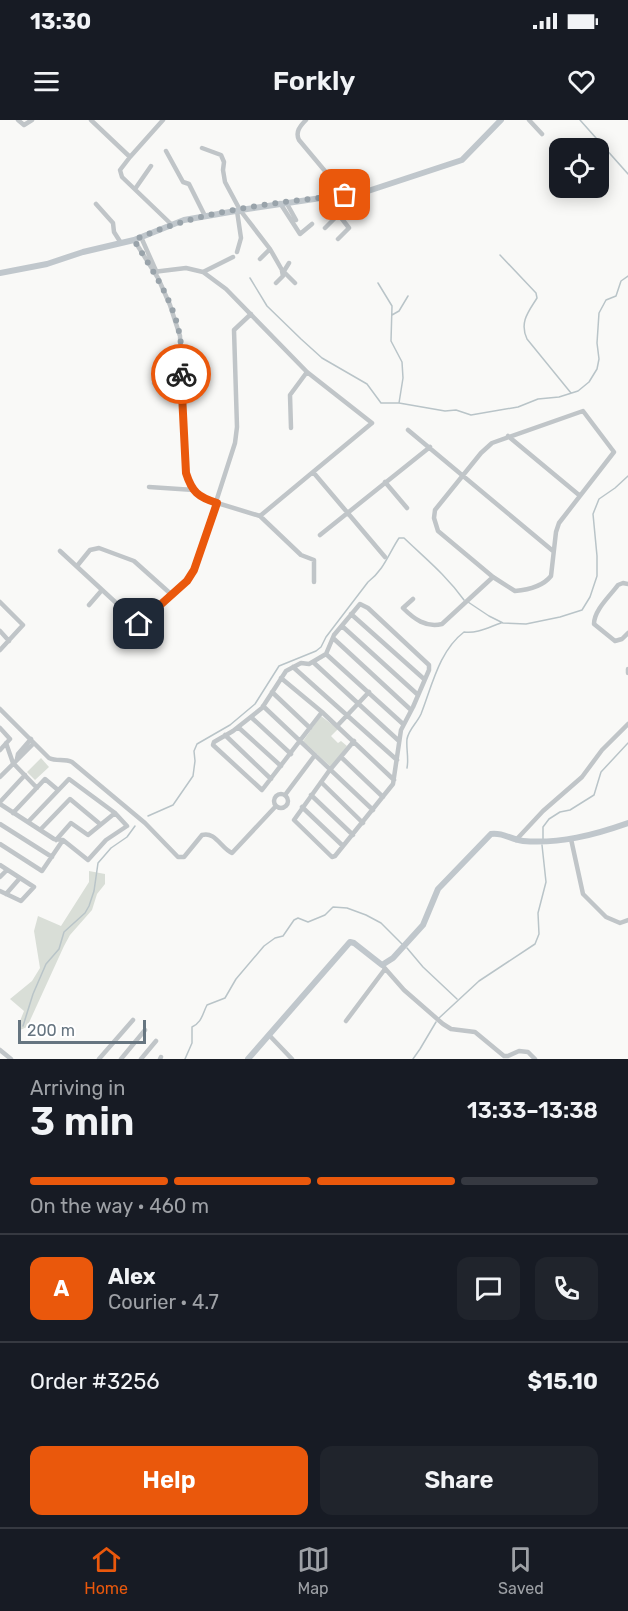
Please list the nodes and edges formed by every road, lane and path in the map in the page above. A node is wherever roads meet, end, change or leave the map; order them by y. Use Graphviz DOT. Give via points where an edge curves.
graph roads {
  1 [pos="18,120"];
  2 [pos="32,120"];
  3 [pos="91,120"];
  4 [pos="163,120"];
  5 [pos="306,120"];
  6 [pos="501,120"];
  7 [pos="529,120"];
  8 [pos="542,134"];
  9 [pos="202,148"];
  10 [pos="166,151"];
  11 [pos="130,158"];
  12 [pos="151,166"];
  13 [pos="135,189"];
  14 [pos="345,195"];
  15 [pos="325,197"];
  16 [pos="283,203"];
  17 [pos="96,204"];
  18 [pos="239,210"];
  19 [pos="338,215"];
  20 [pos="205,216"];
  21 [pos="296,220"];
  22 [pos="171,224"];
  23 [pos="312,224"];
  24 [pos="326,228"];
  25 [pos="141,236"];
  26 [pos="338,239"];
  27 [pos="134,240"];
  28 [pos="121,243"];
  29 [pos="270,249"];
  30 [pos="237,252"];
  31 [pos="232,257"];
  32 [pos="260,259"];
  33 [pos="290,263"];
  34 [pos="155,271"];
  35 [pos="283,271"];
  36 [pos="203,272"];
  37 [pos="0,273"];
  38 [pos="276,283"];
  39 [pos="295,283"];
  40 [pos="250,314"];
  41 [pos="307,372"];
  42 [pos="182,382"];
  43 [pos="154,383"];
  44 [pos="291,428"];
  45 [pos="408,430"];
  46 [pos="508,436"];
  47 [pos="430,447"];
  48 [pos="313,472"];
  49 [pos="463,474"];
  50 [pos="386,482"];
  51 [pos="149,487"];
  52 [pos="194,490"];
  53 [pos="579,495"];
  54 [pos="217,503"];
  55 [pos="406,508"];
  56 [pos="347,512"];
  57 [pos="260,516"];
  58 [pos="320,535"];
  59 [pos="60,551"];
  60 [pos="553,551"];
  61 [pos="384,557"];
  62 [pos="77,566"];
  63 [pos="493,577"];
  64 [pos="314,582"];
  65 [pos="628,584"];
  66 [pos="102,590"];
  67 [pos="172,595"];
  68 [pos="413,599"];
  69 [pos="0,602"];
  70 [pos="89,605"];
  71 [pos="351,614"];
  72 [pos="342,626"];
  73 [pos="0,631"];
  74 [pos="628,633"];
  75 [pos="333,638"];
  76 [pos="9,641"];
  77 [pos="0,650"];
  78 [pos="326,654"];
  79 [pos="313,662"];
  80 [pos="293,667"];
  81 [pos="628,669"];
  82 [pos="628,673"];
  83 [pos="280,678"];
  84 [pos="424,679"];
  85 [pos="272,692"];
  86 [pos="369,692"];
  87 [pos="417,694"];
  88 [pos="358,703"];
  89 [pos="263,706"];
  90 [pos="0,709"];
  91 [pos="411,710"];
  92 [pos="322,712"];
  93 [pos="348,715"];
  94 [pos="251,717"];
  95 [pos="403,724"];
  96 [pos="628,724"];
  97 [pos="337,726"];
  98 [pos="238,727"];
  99 [pos="0,728"];
  100 [pos="310,728"];
  101 [pos="225,735"];
  102 [pos="33,741"];
  103 [pos="300,741"];
  104 [pos="354,741"];
  105 [pos="399,741"];
  106 [pos="6,743"];
  107 [pos="0,750"];
  108 [pos="291,754"];
  109 [pos="315,755"];
  110 [pos="341,757"];
  111 [pos="397,760"];
  112 [pos="15,761"];
  113 [pos="281,766"];
  114 [pos="331,769"];
  115 [pos="25,775"];
  116 [pos="0,777"];
  117 [pos="272,779"];
  118 [pos="394,780"];
  119 [pos="321,782"];
  120 [pos="37,788"];
  121 [pos="58,789"];
  122 [pos="285,795"];
  123 [pos="311,795"];
  124 [pos="383,797"];
  125 [pos="0,803"];
  126 [pos="276,806"];
  127 [pos="302,807"];
  128 [pos="373,810"];
  129 [pos="13,813"];
  130 [pos="115,813"];
  131 [pos="28,822"];
  132 [pos="363,823"];
  133 [pos="628,823"];
  134 [pos="0,824"];
  135 [pos="100,824"];
  136 [pos="41,829"];
  137 [pos="353,835"];
  138 [pos="571,839"];
  139 [pos="56,840"];
  140 [pos="63,840"];
  141 [pos="516,840"];
  142 [pos="0,843"];
  143 [pos="343,846"];
  144 [pos="52,857"];
  145 [pos="0,865"];
  146 [pos="7,870"];
  147 [pos="0,878"];
  148 [pos="20,878"];
  149 [pos="0,891"];
  150 [pos="6,894"];
  151 [pos="628,920"];
  152 [pos="384,967"];
  153 [pos="133,1020"];
  154 [pos="345,1021"];
  155 [pos="146,1030"];
  156 [pos="269,1035"];
  157 [pos="156,1041"];
  158 [pos="0,1050"];
  159 [pos="10,1059"];
  160 [pos="99,1059"];
  161 [pos="121,1059"];
  162 [pos="141,1059"];
  163 [pos="248,1059"];
  164 [pos="292,1059"];
  165 [pos="535,1059"];
  1 -- 2 [label="street" via="24,125"];
  3 -- 11 [label="street"];
  4 -- 11 [label="street"];
  5 -- 14 [label="street" via="298,131 298,140"];
  6 -- 14 [label="street" via="462,160"];
  7 -- 8 [label="street"];
  9 -- 18 [label="street" via="223,158 225,182"];
  10 -- 20 [label="street"];
  11 -- 13 [label="street" via="120,173"];
  12 -- 13 [label="street"];
  13 -- 22 [label="street"];
  14 -- 15 [label="street"];
  15 -- 16 [label="street"];
  15 -- 19 [label="street"];
  16 -- 18 [label="street"];
  16 -- 21 [label="street"];
  16 -- 23 [label="street" via="300,234"];
  17 -- 28 [label="street" via="113,224"];
  18 -- 20 [label="street"];
  18 -- 29 [label="street"];
  18 -- 30 [label="street" via="241,238"];
  19 -- 24 [label="street"];
  19 -- 26 [label="street" via="349,230"];
  20 -- 22 [label="street"];
  22 -- 25 [label="street"];
  25 -- 27 [label="street"];
  25 -- 34 [label="street"];
  27 -- 28 [label="street"];
  27 -- 34 [label="street"];
  28 -- 37 [label="street"];
  29 -- 32 [label="street"];
  29 -- 35 [label="street"];
  31 -- 36 [label="street"];
  33 -- 35 [label="street"];
  34 -- 36 [label="street" via="186,268"];
  34 -- 42 [label="street" via="180,336"];
  35 -- 38 [label="street"];
  35 -- 39 [label="street"];
  36 -- 40 [label="street"];
  40 -- 41 [label="street"];
  40 -- 54 [label="street" via="234,330 237,427"];
  41 -- 44 [label="street" via="290,395"];
  41 -- 48 [label="street" via="372,423"];
  42 -- 43 [label="street"];
  42 -- 52 [label="street" via="186,473"];
  45 -- 47 [label="street"];
  46 -- 49 [label="street" via="486,447"];
  46 -- 53 [label="street"];
  46 -- 53 [label="street" via="585,411 614,452"];
  47 -- 49 [label="street"];
  47 -- 50 [label="street"];
  48 -- 56 [label="street"];
  48 -- 57 [label="street"];
  49 -- 60 [label="street"];
  49 -- 63 [label="street" via="435,510 435,526"];
  50 -- 55 [label="street"];
  50 -- 56 [label="street"];
  51 -- 52 [label="street"];
  52 -- 54 [label="street"];
  53 -- 60 [label="street" via="559,523"];
  54 -- 57 [label="street"];
  54 -- 67 [label="street" via="194,570"];
  56 -- 58 [label="street"];
  56 -- 61 [label="street"];
  57 -- 64 [label="street" via="301,555 314,560"];
  59 -- 62 [label="street"];
  60 -- 63 [label="street" via="551,576 524,591 515,591"];
  62 -- 66 [label="street"];
  62 -- 67 [label="street" via="90,550 99,548 134,561"];
  63 -- 68 [label="street" via="435,626 414,620 404,608"];
  65 -- 74 [label="street" via="618,585 593,621 615,641"];
  66 -- 67 [label="street" via="139,624"];
  66 -- 70 [label="street"];
  69 -- 76 [label="street" via="22,625"];
  71 -- 72 [label="street"];
  71 -- 84 [label="street"];
  71 -- 84 [label="street" via="360,604 368,608 426,661 429,670"];
  72 -- 75 [label="street"];
  72 -- 87 [label="street"];
  73 -- 76 [label="street"];
  75 -- 78 [label="street"];
  75 -- 91 [label="street"];
  76 -- 77 [label="street"];
  78 -- 79 [label="street"];
  78 -- 86 [label="street"];
  79 -- 80 [label="street"];
  79 -- 88 [label="street"];
  80 -- 83 [label="street"];
  80 -- 93 [label="street"];
  81 -- 82 [label="street"];
  83 -- 85 [label="street"];
  83 -- 92 [label="street"];
  84 -- 87 [label="street"];
  85 -- 89 [label="street"];
  85 -- 100 [label="street"];
  86 -- 88 [label="street"];
  86 -- 95 [label="street"];
  87 -- 91 [label="street"];
  88 -- 93 [label="street"];
  88 -- 105 [label="street"];
  89 -- 94 [label="street"];
  89 -- 103 [label="street"];
  90 -- 102 [label="street"];
  91 -- 95 [label="street"];
  92 -- 97 [label="street"];
  92 -- 100 [label="street"];
  93 -- 97 [label="street"];
  93 -- 111 [label="street"];
  94 -- 98 [label="street"];
  94 -- 108 [label="street"];
  95 -- 105 [label="street"];
  96 -- 141 [label="street" via="582,777"];
  97 -- 104 [label="street"];
  98 -- 101 [label="street"];
  98 -- 113 [label="street"];
  99 -- 106 [label="street" via="9,736"];
  100 -- 103 [label="street"];
  101 -- 117 [label="street"];
  101 -- 117 [label="street" via="214,742 216,749 259,789 265,789"];
  102 -- 112 [label="street"];
  102 -- 126 [label="street" via="54,761 72,762 145,823 178,857 184,856 206,833 232,853"];
  103 -- 108 [label="street"];
  103 -- 109 [label="street"];
  104 -- 110 [label="street"];
  104 -- 118 [label="street"];
  105 -- 111 [label="street"];
  106 -- 107 [label="street"];
  106 -- 112 [label="street"];
  108 -- 113 [label="street"];
  109 -- 114 [label="street"];
  109 -- 122 [label="street"];
  110 -- 114 [label="street"];
  110 -- 124 [label="street"];
  111 -- 118 [label="street"];
  112 -- 115 [label="street"];
  112 -- 116 [label="street"];
  113 -- 117 [label="street"];
  114 -- 119 [label="street"];
  114 -- 128 [label="street"];
  115 -- 120 [label="street"];
  115 -- 125 [label="street"];
  118 -- 124 [label="street"];
  119 -- 123 [label="street"];
  119 -- 132 [label="street"];
  120 -- 121 [label="street" via="47,778"];
  120 -- 129 [label="street"];
  121 -- 130 [label="street" via="71,779"];
  121 -- 131 [label="street"];
  122 -- 126 [label="street" via="276,795"];
  122 -- 126 [label="street" via="286,805"];
  123 -- 127 [label="street"];
  123 -- 137 [label="street"];
  124 -- 128 [label="street"];
  125 -- 129 [label="street"];
  127 -- 143 [label="street"];
  127 -- 143 [label="street" via="294,820 327,854 335,856"];
  128 -- 132 [label="street"];
  129 -- 131 [label="street"];
  130 -- 135 [label="street"];
  130 -- 140 [label="street" via="127,827 106,840 88,860"];
  131 -- 136 [label="street"];
  132 -- 137 [label="street"];
  133 -- 138 [label="street"];
  134 -- 144 [label="street"];
  135 -- 136 [label="street" via="70,799"];
  135 -- 139 [label="street" via="88,835 71,823"];
  136 -- 139 [label="street"];
  137 -- 143 [label="street"];
  138 -- 141 [label="street"];
  138 -- 151 [label="street" via="586,899 606,917 620,923"];
  139 -- 140 [label="street"];
  140 -- 144 [label="street"];
  141 -- 152 [label="street" via="491,834 438,890 423,925"];
  142 -- 144 [label="street" via="42,871"];
  145 -- 146 [label="street"];
  146 -- 147 [label="street"];
  146 -- 148 [label="street"];
  148 -- 150 [label="street"];
  148 -- 150 [label="street" via="34,887 21,901"];
  149 -- 150 [label="street"];
  152 -- 154 [label="street"];
  152 -- 156 [label="street" via="350,942"];
  152 -- 165 [label="street" via="404,990 451,1029 475,1032 504,1056 519,1051 528,1052"];
  153 -- 160 [label="street"];
  155 -- 161 [label="street"];
  156 -- 163 [label="street"];
  156 -- 164 [label="street"];
  157 -- 162 [label="street"];
  158 -- 159 [label="street"];
}
